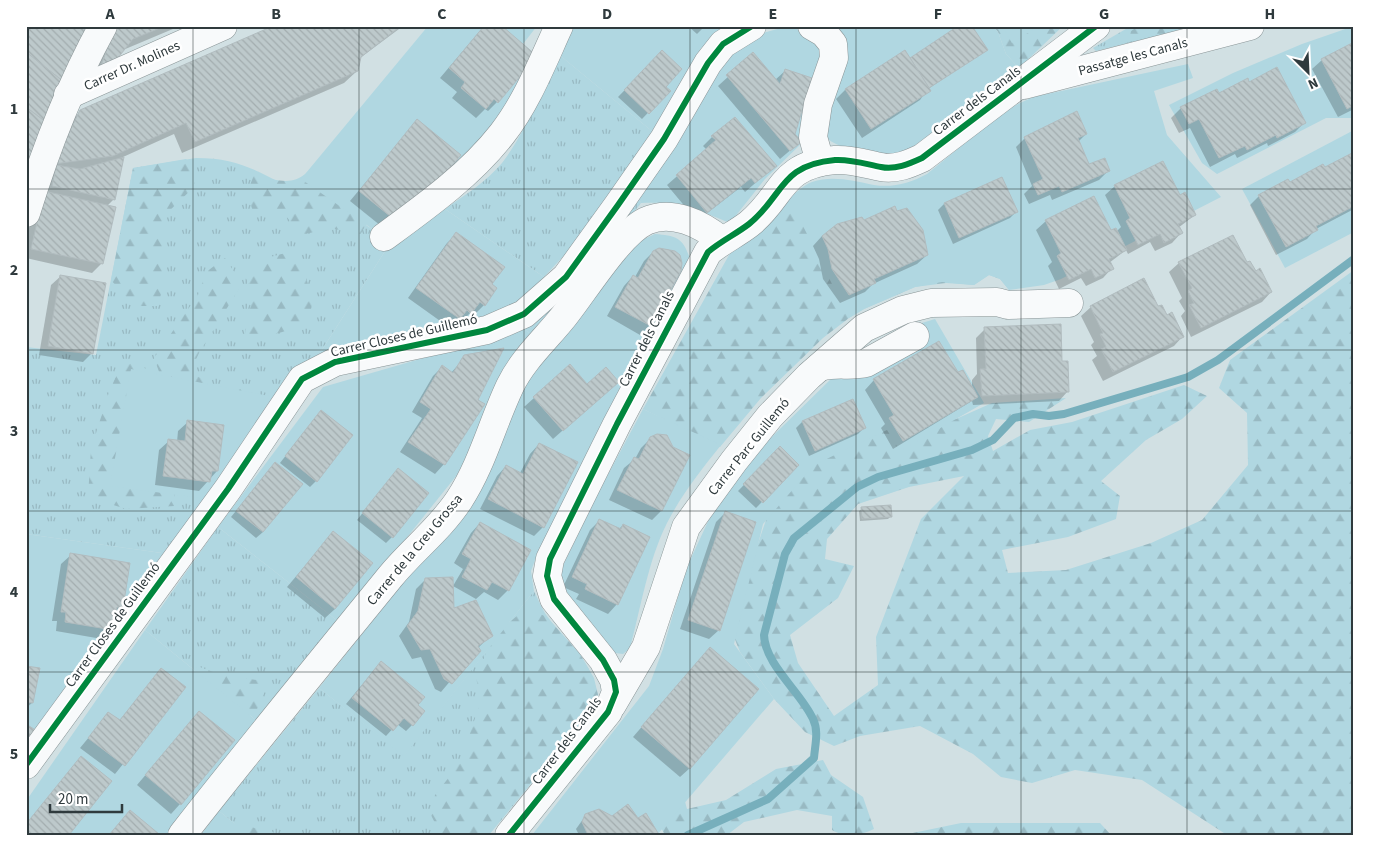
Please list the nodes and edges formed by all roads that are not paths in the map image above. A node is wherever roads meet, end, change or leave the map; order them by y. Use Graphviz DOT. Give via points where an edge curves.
graph roads {
  1 [pos="103,26"];
  2 [pos="223,26"];
  3 [pos="560,26"];
  4 [pos="752,26"];
  5 [pos="812,26"];
  6 [pos="1096,26"];
  7 [pos="1250,26"];
  8 [pos="1015,88"];
  9 [pos="68,95"];
  10 [pos="820,162"];
  11 [pos="26,213"];
  12 [pos="384,237"];
  13 [pos="721,240"];
  14 [pos="1069,303"];
  15 [pos="915,336"];
  16 [pos="820,366"];
  17 [pos="608,712"];
  18 [pos="26,765"];
  19 [pos="182,835"];
  20 [pos="509,835"];
  1 -- 9 [label="street"];
  2 -- 9 [label="street, Carrer Dr. Molines"];
  3 -- 12 [label="street" via="524,100 503,134 483,157 426,207"];
  4 -- 18 [label="street, Carrer Closes de Guillemó" via="723,44 708,63 664,139 566,276 524,314 487,330 335,362 302,379 228,489"];
  5 -- 10 [label="street" via="833,44 834,58 818,104 813,136"];
  6 -- 8 [label="street, Carrer dels Canals"];
  7 -- 8 [label="street, Passatge les Canals"];
  8 -- 10 [label="street, Carrer dels Canals" via="922,158 909,164 882,168 845,160"];
  9 -- 11 [label="street"];
  10 -- 13 [label="street, Carrer dels Canals" via="789,177 761,212"];
  13 -- 17 [label="street, Carrer dels Canals" via="699,265 550,559 546,576 554,599 603,660 614,680 616,692"];
  13 -- 19 [label="street, Carrer de la Creu Grossa" via="699,224 680,218 662,218 647,220 615,248 553,330 528,357 510,386 474,474 459,500 393,573"];
  14 -- 16 [label="street, Carrer Parc Guillemó" via="932,303 903,310 864,328"];
  15 -- 16 [label="street" via="866,364"];
  16 -- 17 [label="street, Carrer Parc Guillemó" via="770,416 686,527 646,647"];
  17 -- 20 [label="street, Carrer dels Canals"];
}
